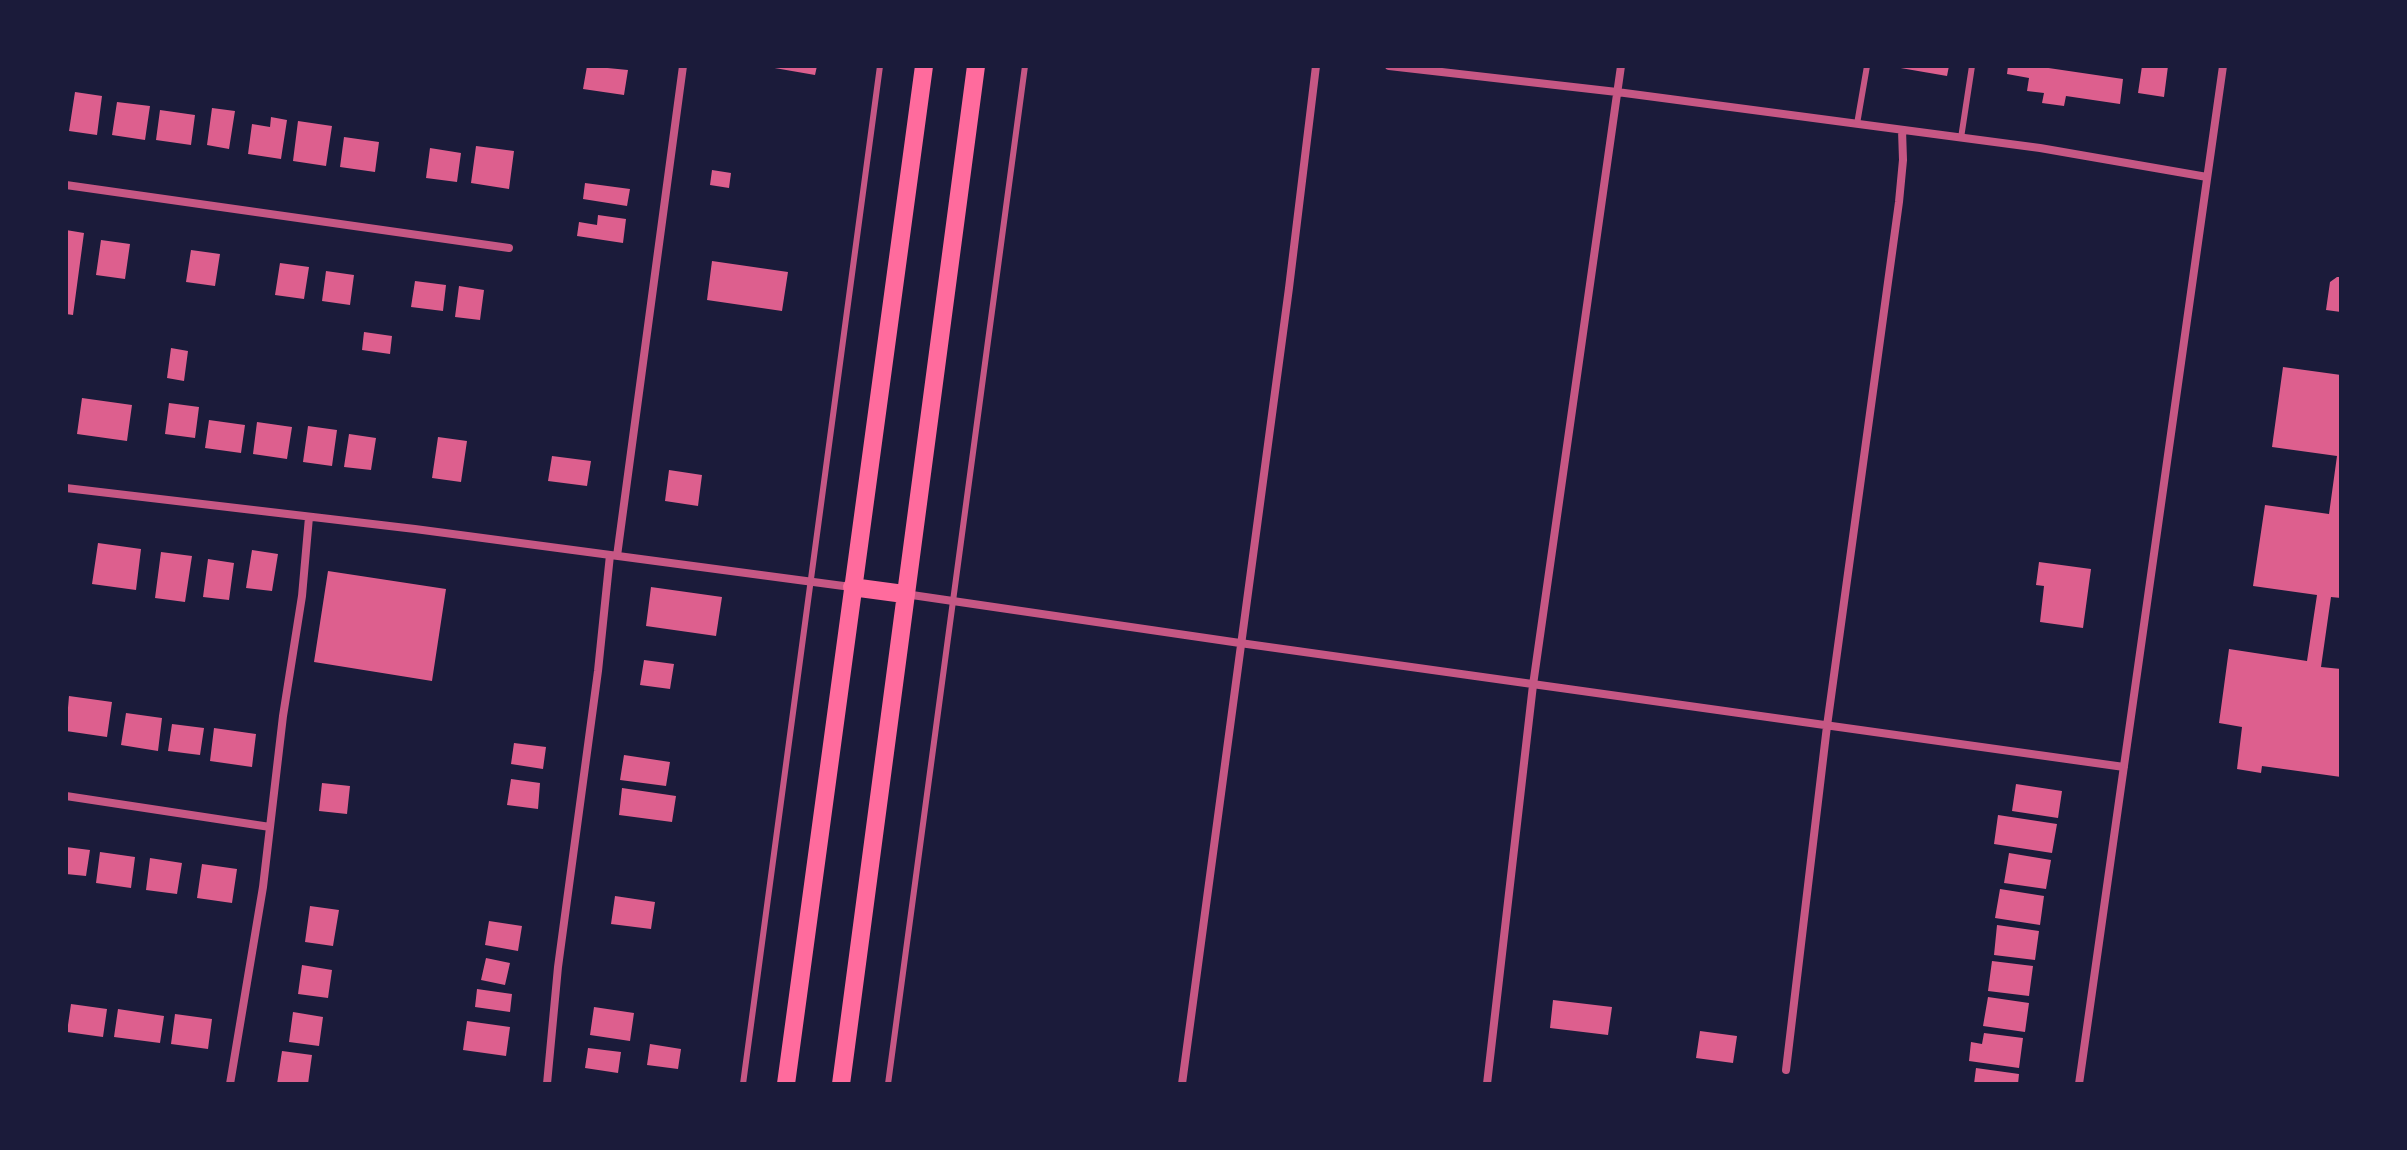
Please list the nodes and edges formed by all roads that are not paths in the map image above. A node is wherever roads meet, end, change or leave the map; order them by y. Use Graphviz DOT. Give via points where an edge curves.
graph roads {
  1 [pos="683,66"];
  2 [pos="880,66"];
  3 [pos="924,66"];
  4 [pos="976,66"];
  5 [pos="1025,66"];
  6 [pos="1316,66"];
  7 [pos="1389,66"];
  8 [pos="1621,66"];
  9 [pos="1867,66"];
  10 [pos="1972,66"];
  11 [pos="2223,66"];
  12 [pos="1617,92"];
  13 [pos="1857,124"];
  14 [pos="1902,130"];
  15 [pos="1961,138"];
  16 [pos="2207,177"];
  17 [pos="66,185"];
  18 [pos="509,248"];
  19 [pos="66,488"];
  20 [pos="309,517"];
  21 [pos="613,555"];
  22 [pos="810,581"];
  23 [pos="852,587"];
  24 [pos="904,594"];
  25 [pos="951,601"];
  26 [pos="1240,643"];
  27 [pos="1533,685"];
  28 [pos="1827,726"];
  29 [pos="2124,767"];
  30 [pos="66,796"];
  31 [pos="270,827"];
  32 [pos="1786,1070"];
  33 [pos="230,1084"];
  34 [pos="547,1084"];
  35 [pos="743,1084"];
  36 [pos="786,1084"];
  37 [pos="841,1084"];
  38 [pos="888,1084"];
  39 [pos="1182,1084"];
  40 [pos="1487,1084"];
  41 [pos="2079,1084"];
  1 -- 21 [label="street"];
  2 -- 22 [label="lane"];
  3 -- 23 [label="main road"];
  4 -- 24 [label="main road"];
  5 -- 25 [label="lane"];
  6 -- 26 [label="street"];
  7 -- 12 [label="street"];
  8 -- 12 [label="street"];
  9 -- 13 [label="lane"];
  10 -- 15 [label="lane"];
  11 -- 16 [label="street"];
  12 -- 13 [label="street"];
  12 -- 27 [label="street"];
  13 -- 14 [label="street"];
  14 -- 15 [label="street"];
  14 -- 28 [label="street" via="1899,202"];
  15 -- 16 [label="street"];
  16 -- 29 [label="street"];
  17 -- 18 [label="street"];
  19 -- 20 [label="street"];
  20 -- 21 [label="street"];
  20 -- 31 [label="street"];
  21 -- 22 [label="street"];
  21 -- 34 [label="street"];
  22 -- 23 [label="street"];
  22 -- 35 [label="lane"];
  23 -- 24 [label="main road"];
  23 -- 36 [label="main road"];
  24 -- 25 [label="street"];
  24 -- 37 [label="main road"];
  25 -- 26 [label="street"];
  25 -- 38 [label="lane"];
  26 -- 27 [label="street"];
  26 -- 39 [label="street"];
  27 -- 28 [label="street"];
  27 -- 40 [label="street"];
  28 -- 29 [label="street"];
  28 -- 32 [label="street"];
  29 -- 41 [label="street"];
  30 -- 31 [label="street"];
  31 -- 33 [label="street"];
}
